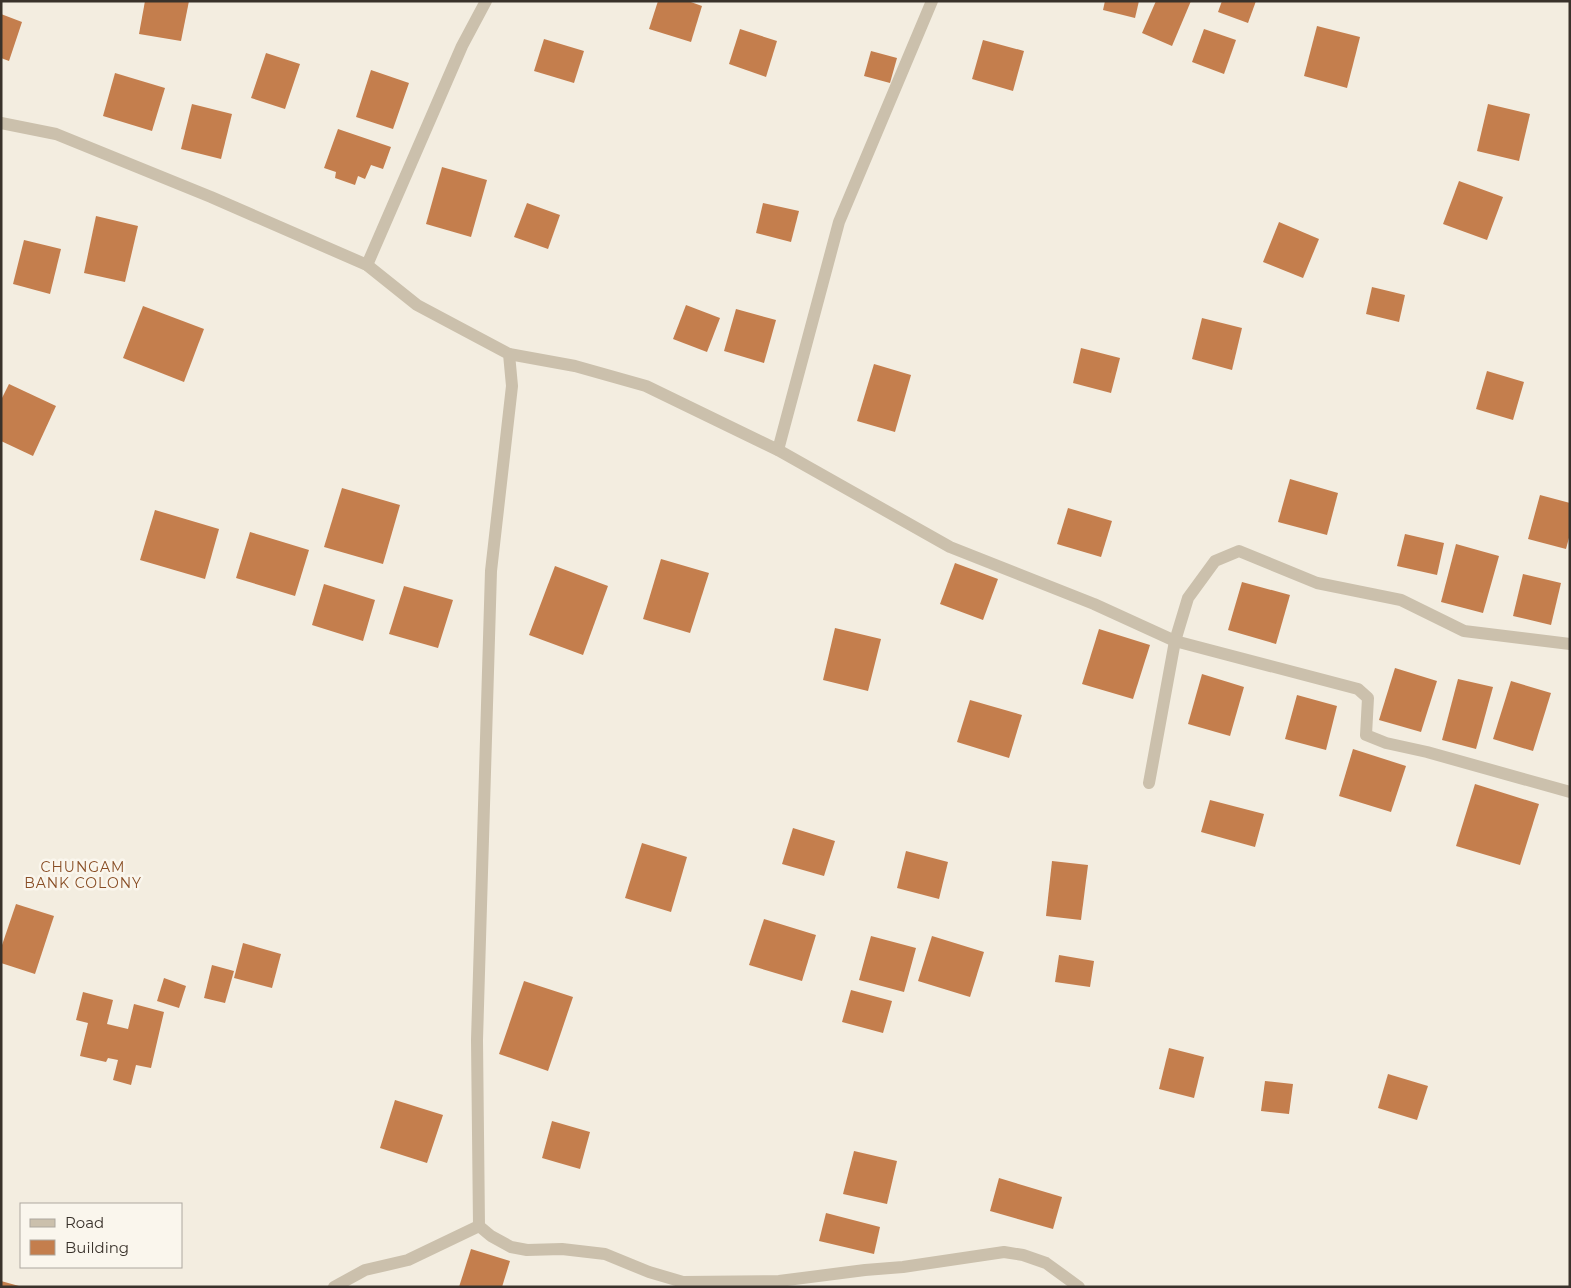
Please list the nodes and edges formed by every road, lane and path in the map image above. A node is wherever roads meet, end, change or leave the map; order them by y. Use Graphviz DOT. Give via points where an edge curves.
graph roads {
  1 [pos="486,1"];
  2 [pos="932,1"];
  3 [pos="1,123"];
  4 [pos="367,265"];
  5 [pos="509,354"];
  6 [pos="778,450"];
  7 [pos="1175,641"];
  8 [pos="1570,644"];
  9 [pos="1149,783"];
  10 [pos="1570,792"];
  11 [pos="479,1226"];
  12 [pos="682,1284"];
  13 [pos="334,1287"];
  14 [pos="1079,1287"];
  1 -- 4 [label="street" via="462,46"];
  2 -- 6 [label="street" via="839,222"];
  3 -- 4 [label="street" via="56,134"];
  4 -- 5 [label="street" via="418,305"];
  5 -- 6 [label="street" via="575,366 646,386"];
  5 -- 11 [label="street" via="512,386 490,571 477,1040"];
  6 -- 7 [label="street" via="950,547 1094,604"];
  7 -- 8 [label="street" via="1188,598 1215,561 1239,551 1317,583 1401,600 1464,631"];
  7 -- 9 [label="street"];
  7 -- 10 [label="street" via="1358,689 1368,698 1366,735"];
  11 -- 12 [label="street" via="511,1247 605,1254"];
  11 -- 13 [label="street" via="408,1260 365,1270"];
  12 -- 14 [label="street" via="779,1281 1004,1252 1046,1263"];
}
